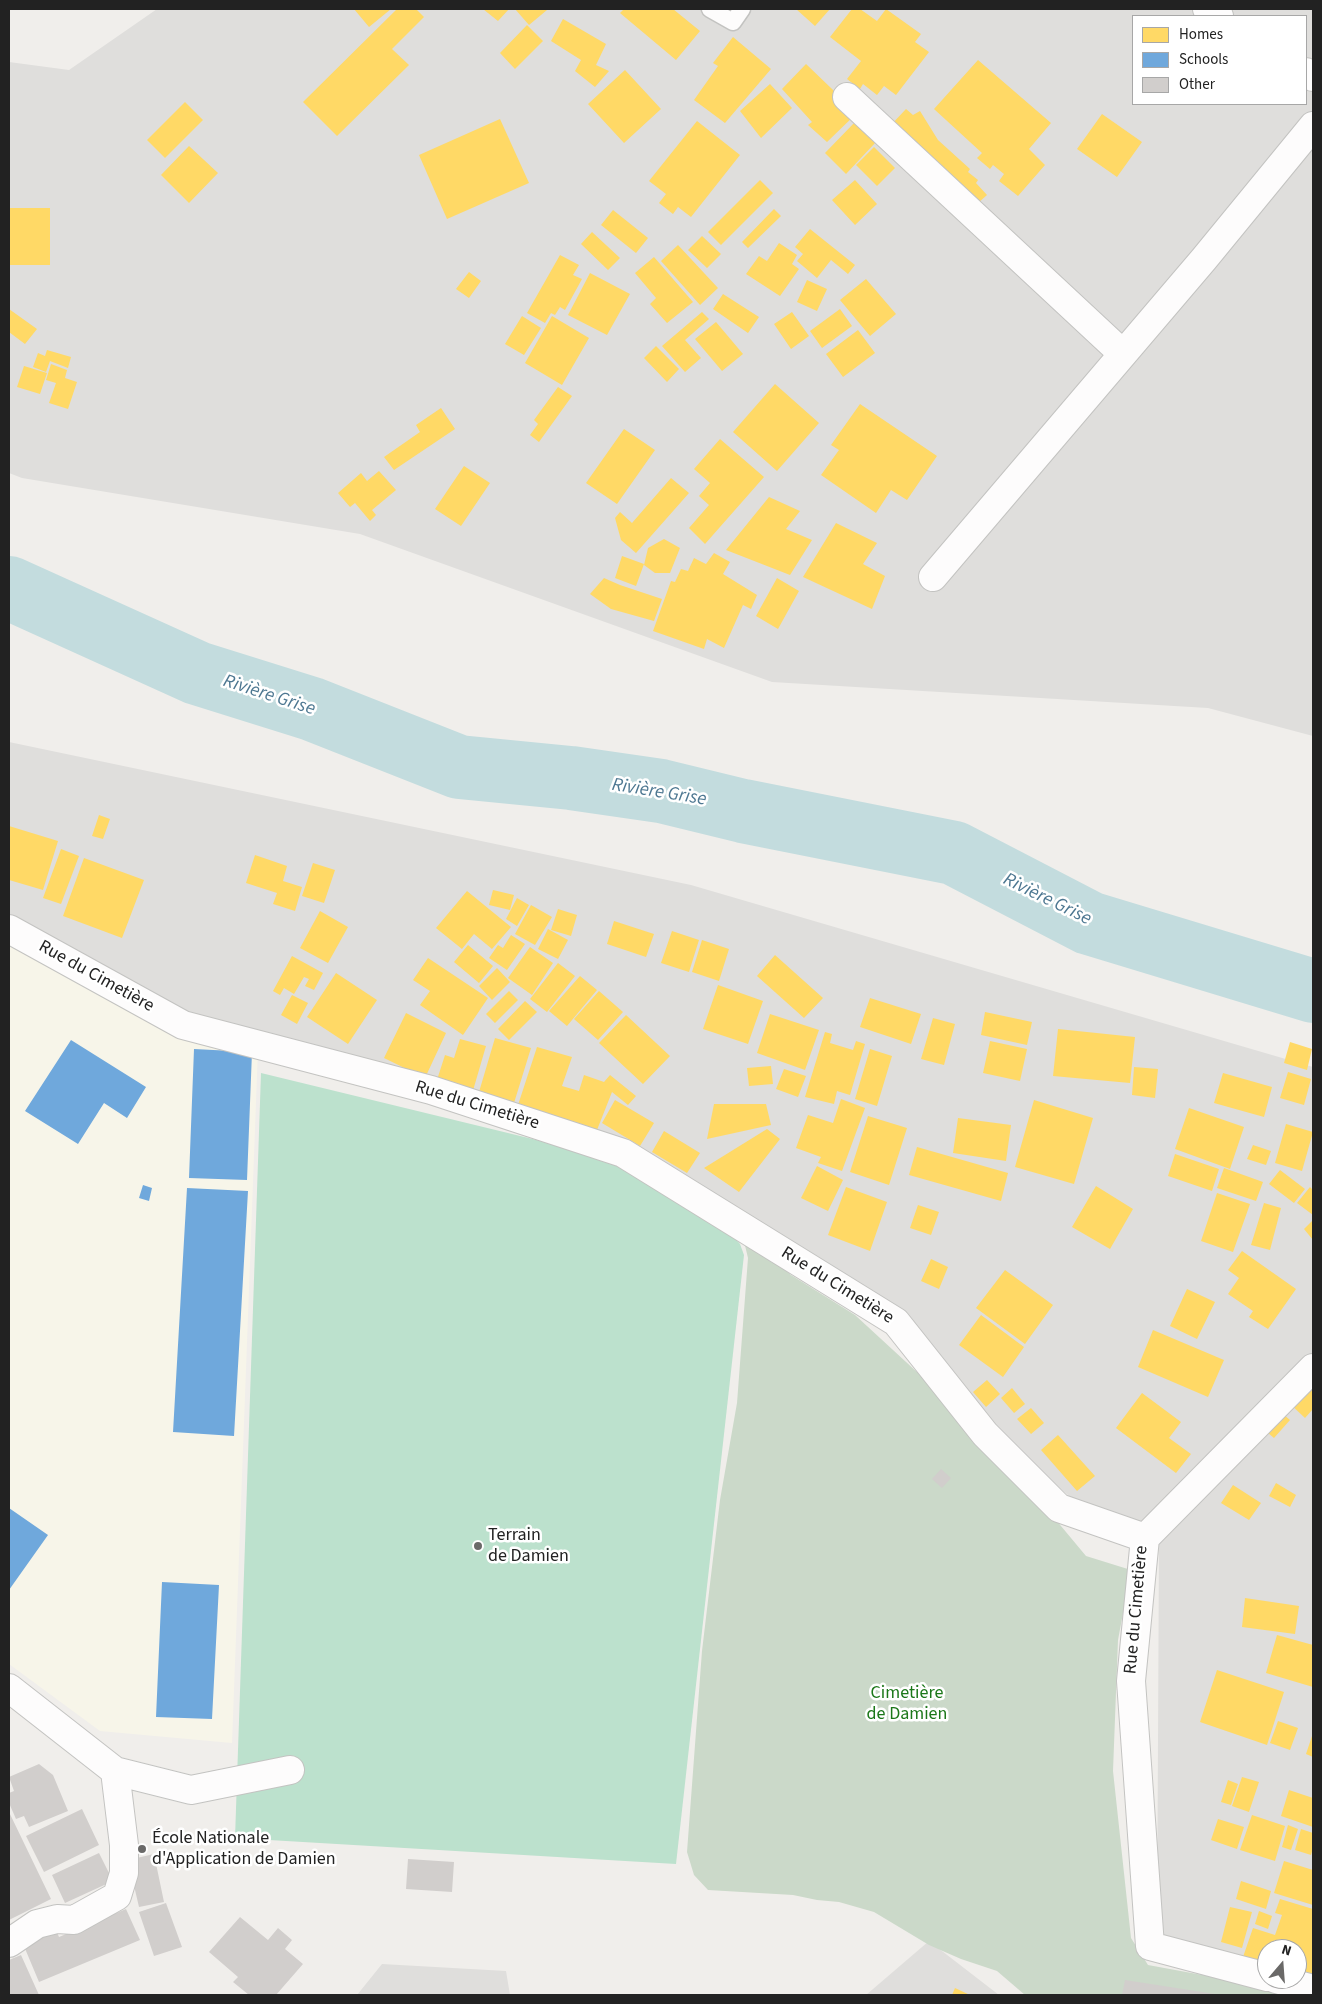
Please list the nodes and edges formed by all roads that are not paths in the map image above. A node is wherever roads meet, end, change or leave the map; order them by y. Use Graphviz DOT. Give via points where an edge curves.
graph roads {
  1 [pos="710,9"];
  2 [pos="742,9"];
  3 [pos="847,97"];
  4 [pos="1313,126"];
  5 [pos="1123,354"];
  6 [pos="933,576"];
  7 [pos="9,929"];
  8 [pos="1313,1368"];
  9 [pos="1145,1538"];
  10 [pos="9,1688"];
  11 [pos="290,1770"];
  12 [pos="115,1771"];
  13 [pos="9,1943"];
  14 [pos="1257,1974"];
  1 -- 2 [label="lane" via="733,22"];
  3 -- 5 [label="street"];
  4 -- 5 [label="street"];
  5 -- 6 [label="street"];
  7 -- 9 [label="street, Rue du Cimetière" via="184,1024 431,1090 623,1152 896,1322 985,1434 1059,1508"];
  8 -- 9 [label="street"];
  9 -- 14 [label="street, Rue du Cimetière" via="1131,1681 1150,1946"];
  10 -- 12 [label="street"];
  11 -- 12 [label="street" via="191,1790"];
  12 -- 13 [label="street" via="124,1845 124,1872 117,1896 74,1920 57,1918 37,1924"];
}
